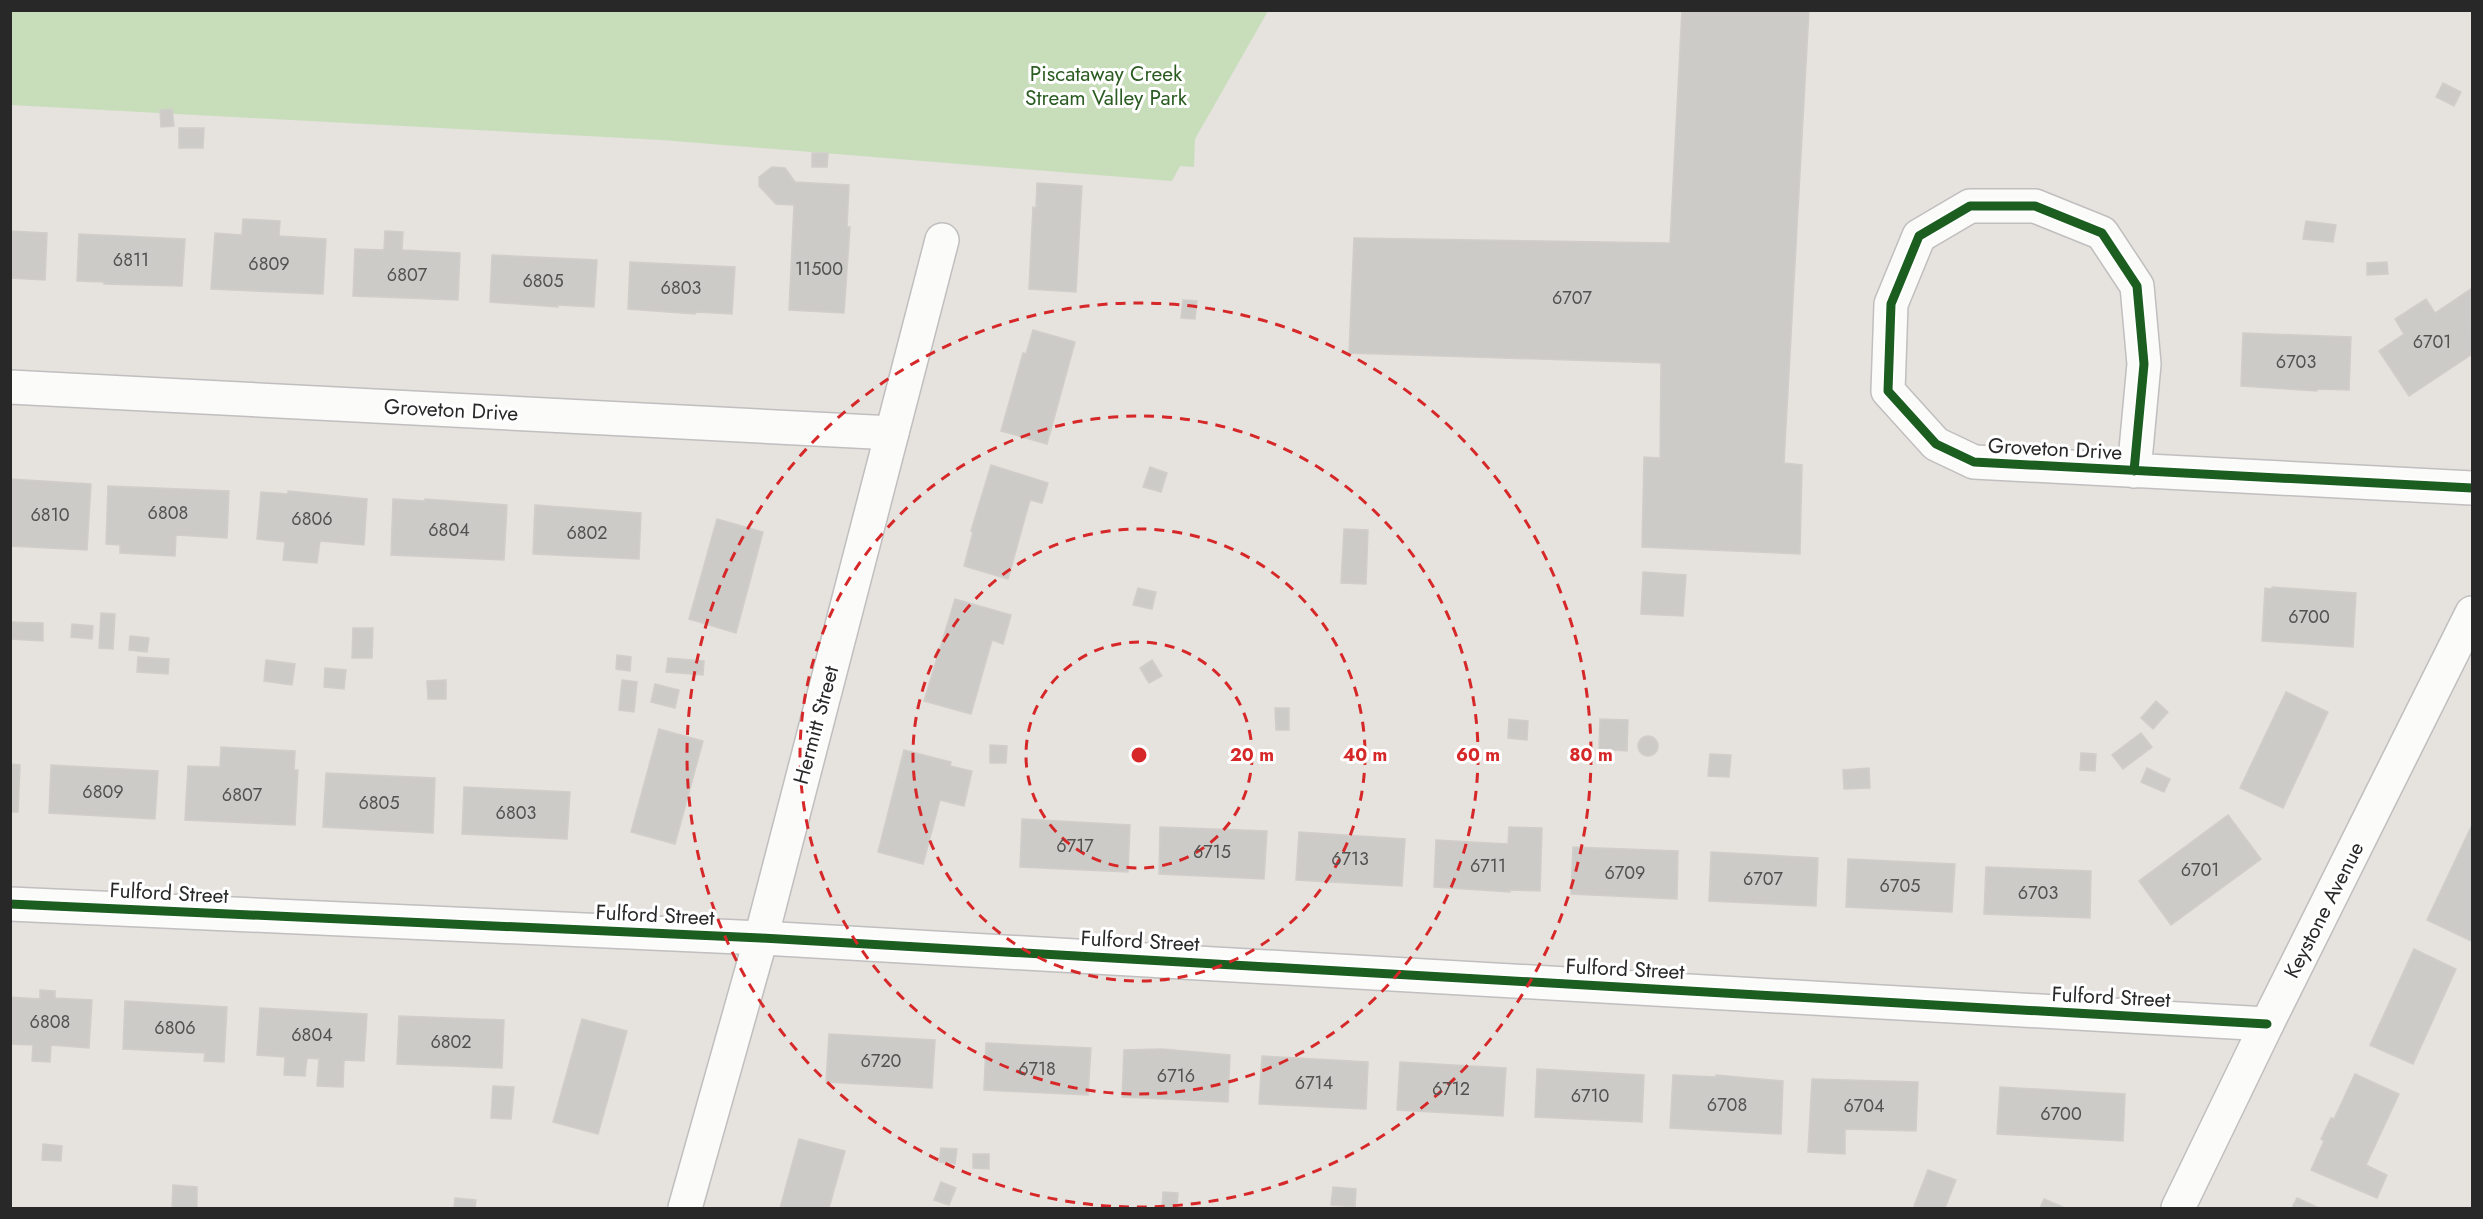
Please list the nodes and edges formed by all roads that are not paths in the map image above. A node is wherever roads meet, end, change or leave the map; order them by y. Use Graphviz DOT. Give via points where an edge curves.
graph roads {
  1 [pos="942,240"];
  2 [pos="10,387"];
  3 [pos="892,433"];
  4 [pos="2134,471"];
  5 [pos="2472,488"];
  6 [pos="2472,613"];
  7 [pos="10,904"];
  8 [pos="761,938"];
  9 [pos="2267,1024"];
  10 [pos="685,1209"];
  11 [pos="2178,1209"];
  1 -- 3 [label="street, Hermitt Street"];
  2 -- 3 [label="street, Groveton Drive"];
  3 -- 8 [label="street, Hermitt Street"];
  4 -- 4 [label="street, Groveton Drive" via="1974,462 1936,444 1888,391 1891,304 1919,236 1970,206 2035,206 2102,233 2137,286 2144,364"];
  4 -- 5 [label="street, Groveton Drive"];
  6 -- 9 [label="street, Keystone Avenue"];
  7 -- 8 [label="street, Fulford Street"];
  8 -- 9 [label="street, Fulford Street"];
  8 -- 10 [label="street, Hermitt Street"];
  9 -- 11 [label="street, Keystone Avenue"];
}
